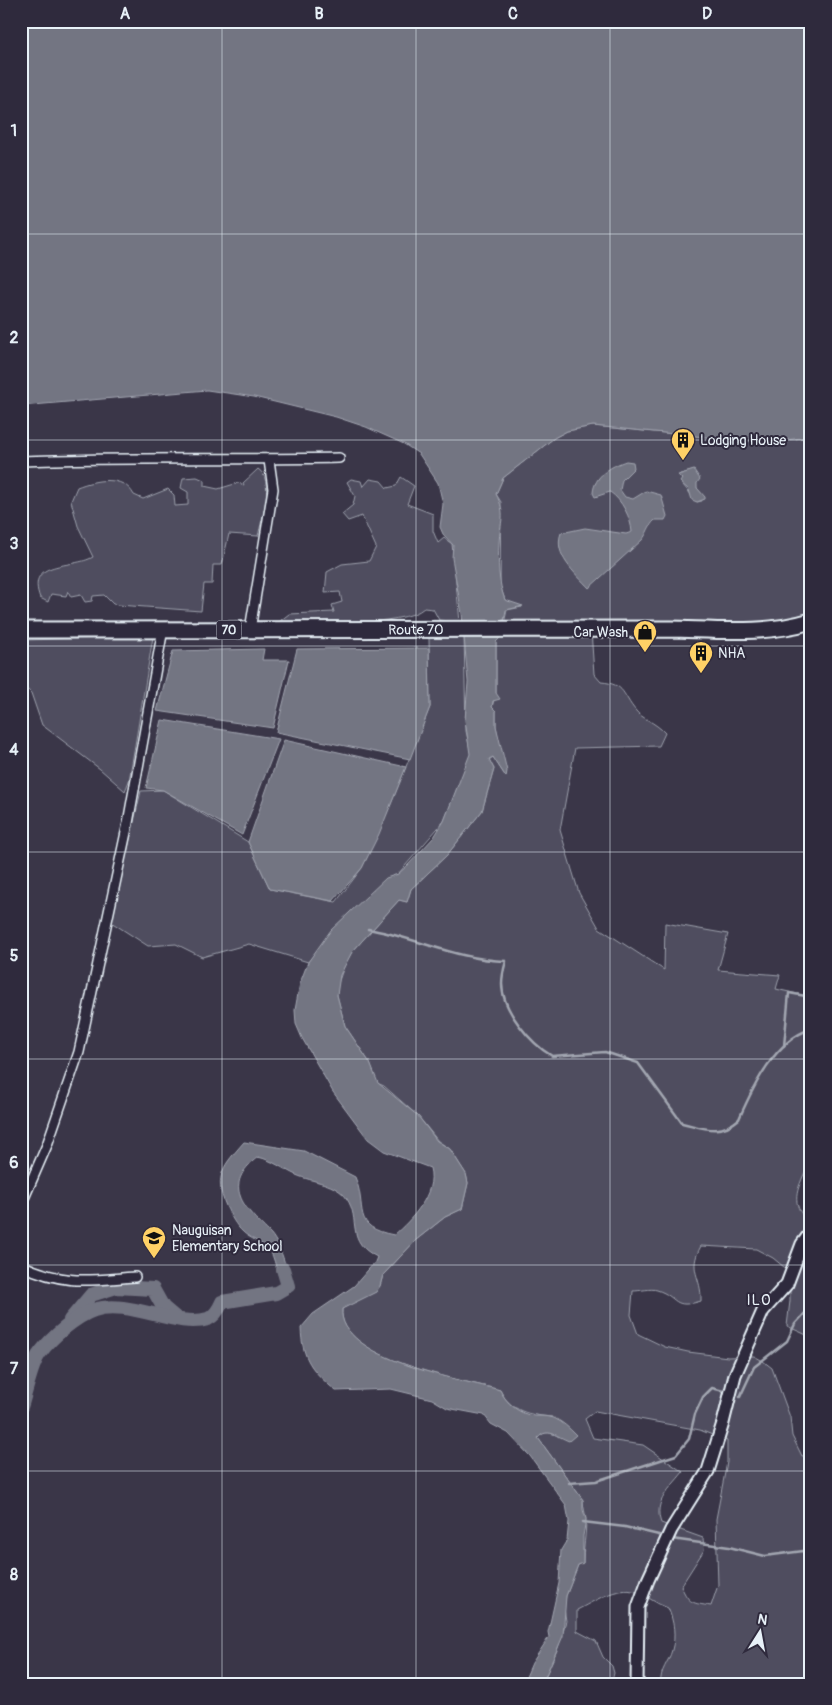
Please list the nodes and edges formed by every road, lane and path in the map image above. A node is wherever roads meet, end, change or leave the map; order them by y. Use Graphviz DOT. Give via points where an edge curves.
graph roads {
  1 [pos="339,458"];
  2 [pos="269,460"];
  3 [pos="21,461"];
  4 [pos="811,621"];
  5 [pos="163,629"];
  6 [pos="21,630"];
  7 [pos="250,630"];
  8 [pos="21,1206"];
  9 [pos="811,1232"];
  10 [pos="21,1266"];
  11 [pos="135,1277"];
  12 [pos="637,1684"];
  1 -- 2 [label="street"];
  2 -- 3 [label="street" via="103,458"];
  2 -- 7 [label="street" via="273,488"];
  4 -- 7 [label="highway, Route 70 / 70" via="764,630"];
  5 -- 6 [label="highway, Route 70 / 70"];
  5 -- 7 [label="highway, Route 70 / 70"];
  5 -- 8 [label="street" via="128,823 79,1052"];
  9 -- 12 [label="street" via="802,1244 787,1284 763,1312 735,1375 708,1471 671,1530 651,1573 638,1607"];
  10 -- 11 [label="street" via="78,1282"];
}
